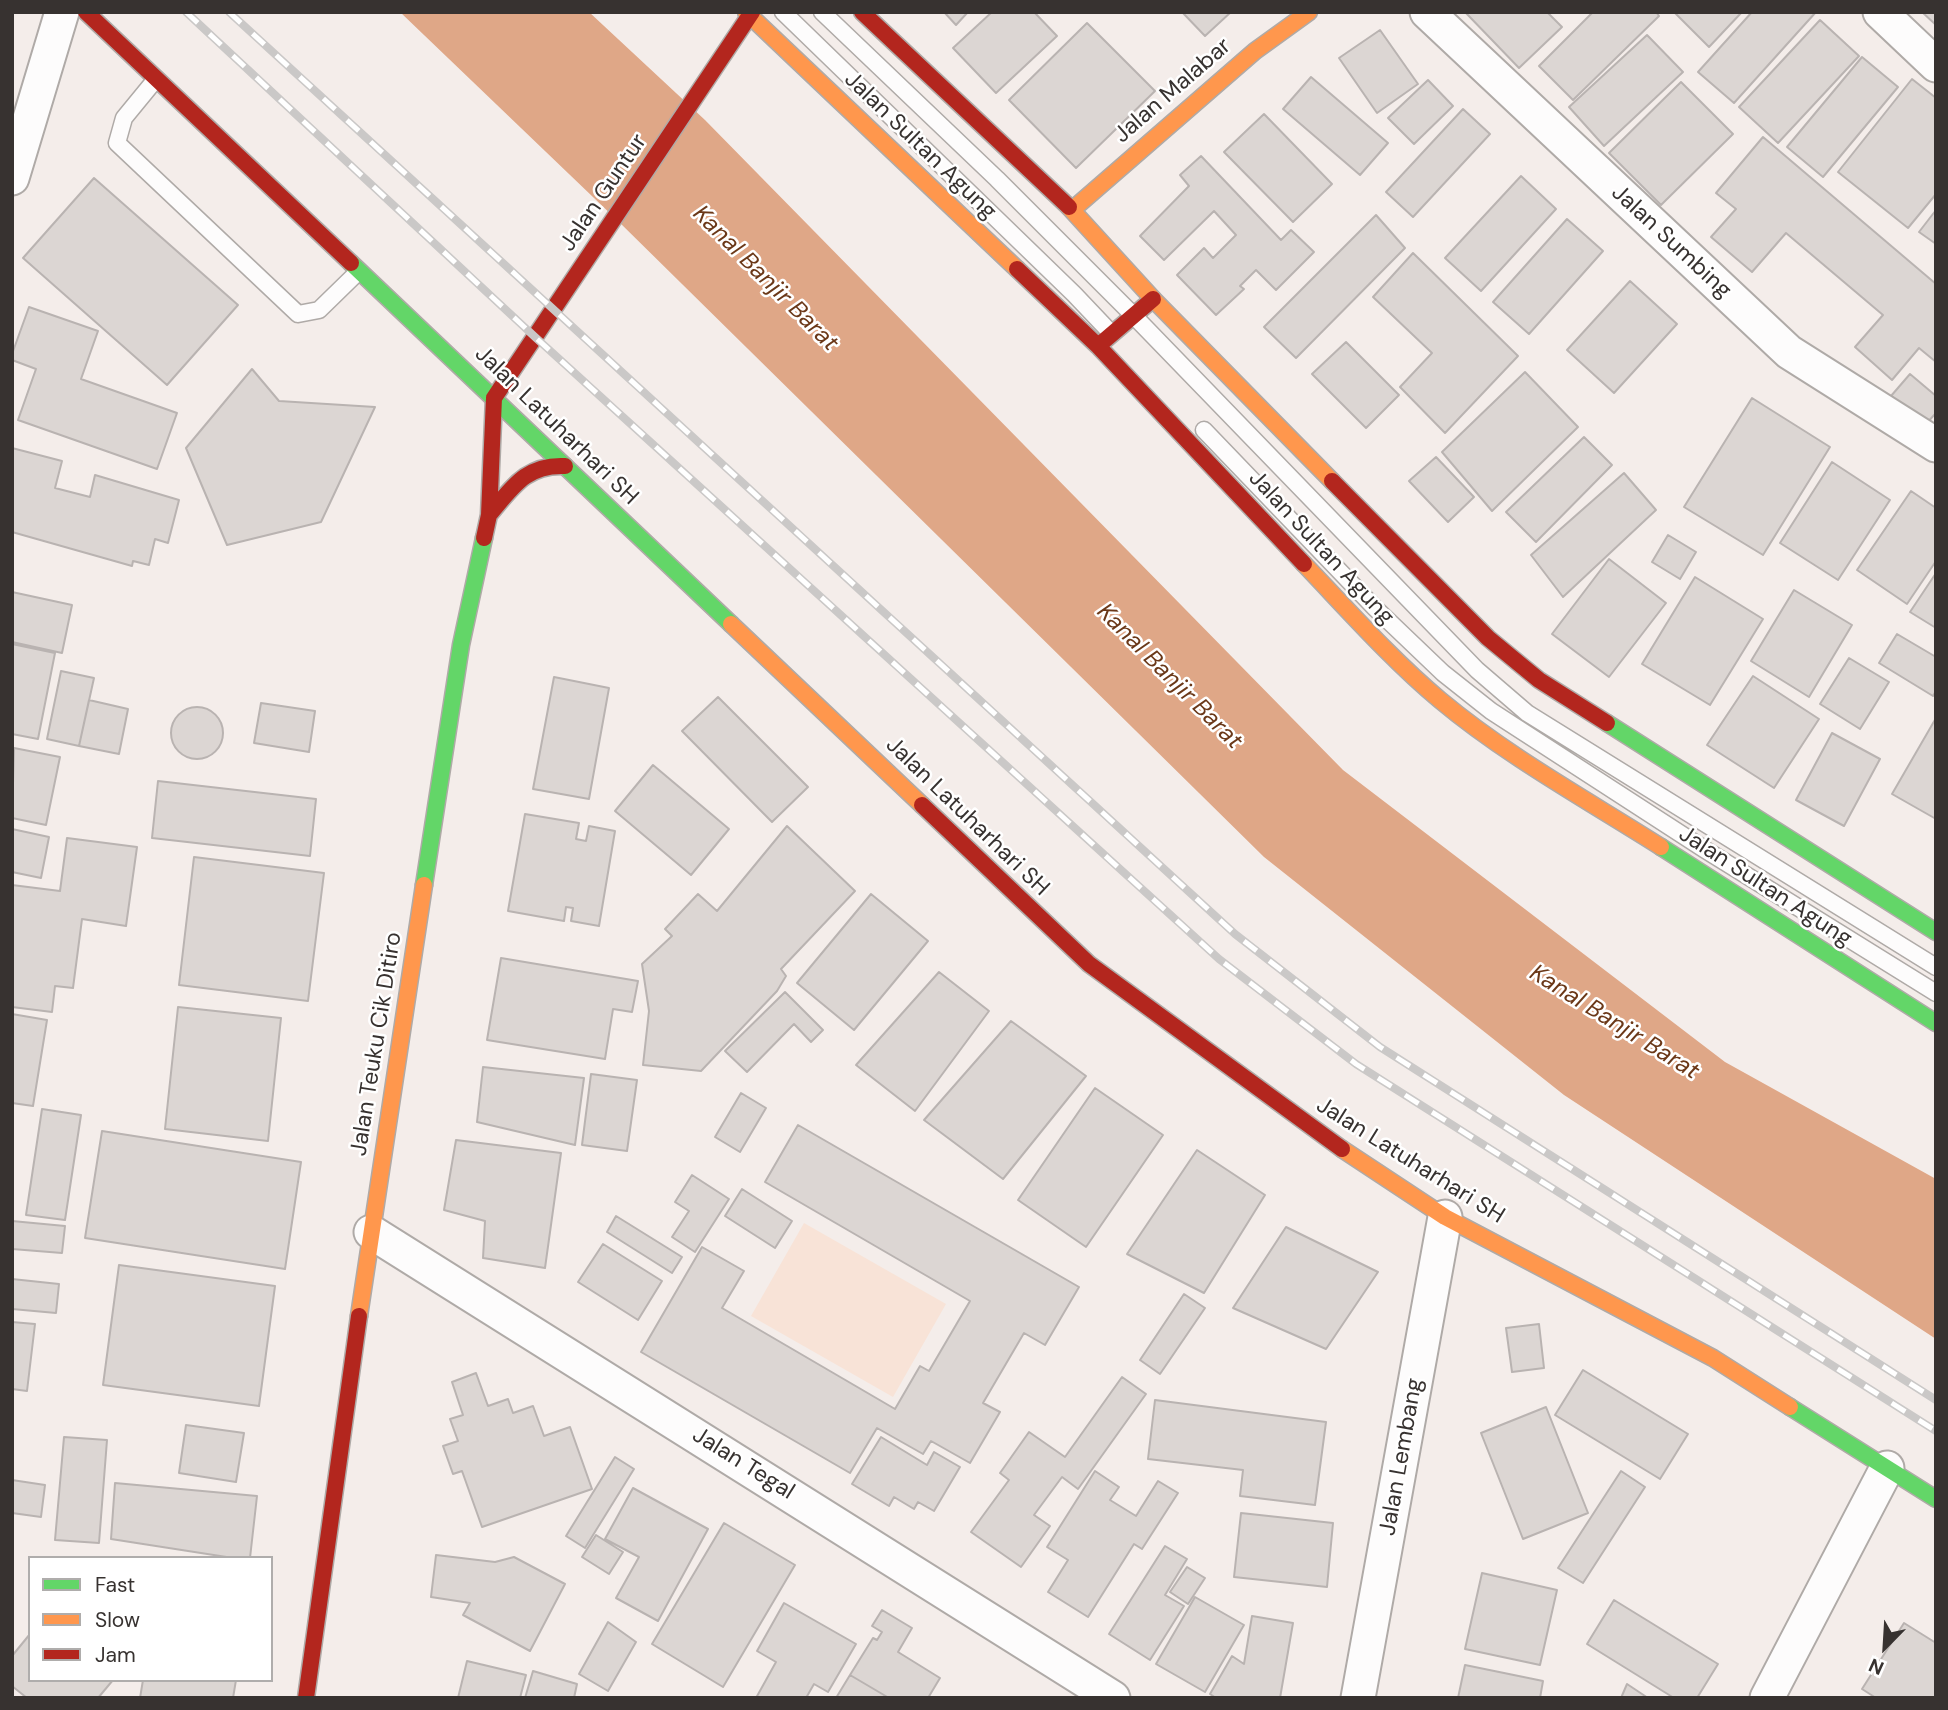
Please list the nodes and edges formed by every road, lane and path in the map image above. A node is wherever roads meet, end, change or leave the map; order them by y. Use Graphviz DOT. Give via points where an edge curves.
graph roads {
  1 [pos="62,12"];
  2 [pos="86,12"];
  3 [pos="783,12"];
  4 [pos="822,12"];
  5 [pos="862,12"];
  6 [pos="1309,12"];
  7 [pos="1427,12"];
  8 [pos="1881,12"];
  9 [pos="749,13"];
  10 [pos="1936,65"];
  11 [pos="156,79"];
  12 [pos="12,178"];
  13 [pos="1072,210"];
  14 [pos="359,271"];
  15 [pos="1153,299"];
  16 [pos="1134,316"];
  17 [pos="1116,339"];
  18 [pos="1098,346"];
  19 [pos="494,398"];
  20 [pos="1196,422"];
  21 [pos="1936,445"];
  22 [pos="565,466"];
  23 [pos="489,516"];
  24 [pos="1936,932"];
  25 [pos="1936,967"];
  26 [pos="1936,993"];
  27 [pos="1936,1023"];
  28 [pos="1445,1217"];
  29 [pos="371,1232"];
  30 [pos="1887,1468"];
  31 [pos="1936,1499"];
  32 [pos="306,1698"];
  33 [pos="1113,1698"];
  34 [pos="1358,1698"];
  35 [pos="1768,1698"];
  1 -- 12 [label="street"];
  2 -- 11 [label="main road, Jalan Latuharhari SH"];
  3 -- 17 [label="lane"];
  4 -- 16 [label="lane"];
  5 -- 13 [label="main road"];
  6 -- 13 [label="main road, Jalan Malabar" via="1255,51"];
  7 -- 21 [label="street, Jalan Sumbing" via="1789,352"];
  8 -- 10 [label="street"];
  9 -- 18 [label="main road, Jalan Sultan Agung"];
  9 -- 19 [label="main road, Jalan Guntur"];
  11 -- 14 [label="main road, Jalan Latuharhari SH"];
  11 -- 14 [label="lane" via="124,118 117,143 298,314 319,310"];
  13 -- 15 [label="main road"];
  14 -- 19 [label="main road, Jalan Latuharhari SH"];
  15 -- 16 [label="main road"];
  15 -- 24 [label="main road" via="1488,638 1539,680"];
  16 -- 17 [label="main road"];
  16 -- 25 [label="lane" via="1476,670 1527,713"];
  17 -- 18 [label="main road"];
  18 -- 27 [label="main road, Jalan Sultan Agung" via="1390,654 1440,700 1500,744"];
  19 -- 22 [label="main road, Jalan Latuharhari SH"];
  19 -- 23 [label="main road, Jalan Teuku Cik Ditiro"];
  20 -- 26 [label="lane" via="1375,608 1443,673 1492,711"];
  22 -- 23 [label="main road" via="551,464 531,471"];
  22 -- 28 [label="main road, Jalan Latuharhari SH" via="1089,964 1331,1142"];
  23 -- 29 [label="main road, Jalan Teuku Cik Ditiro" via="461,645"];
  28 -- 30 [label="main road, Jalan Latuharhari SH" via="1713,1358"];
  28 -- 34 [label="street, Jalan Lembang"];
  29 -- 32 [label="main road, Jalan Teuku Cik Ditiro"];
  29 -- 33 [label="street, Jalan Tegal"];
  30 -- 31 [label="main road, Jalan Latuharhari SH"];
  30 -- 35 [label="street"];
}
